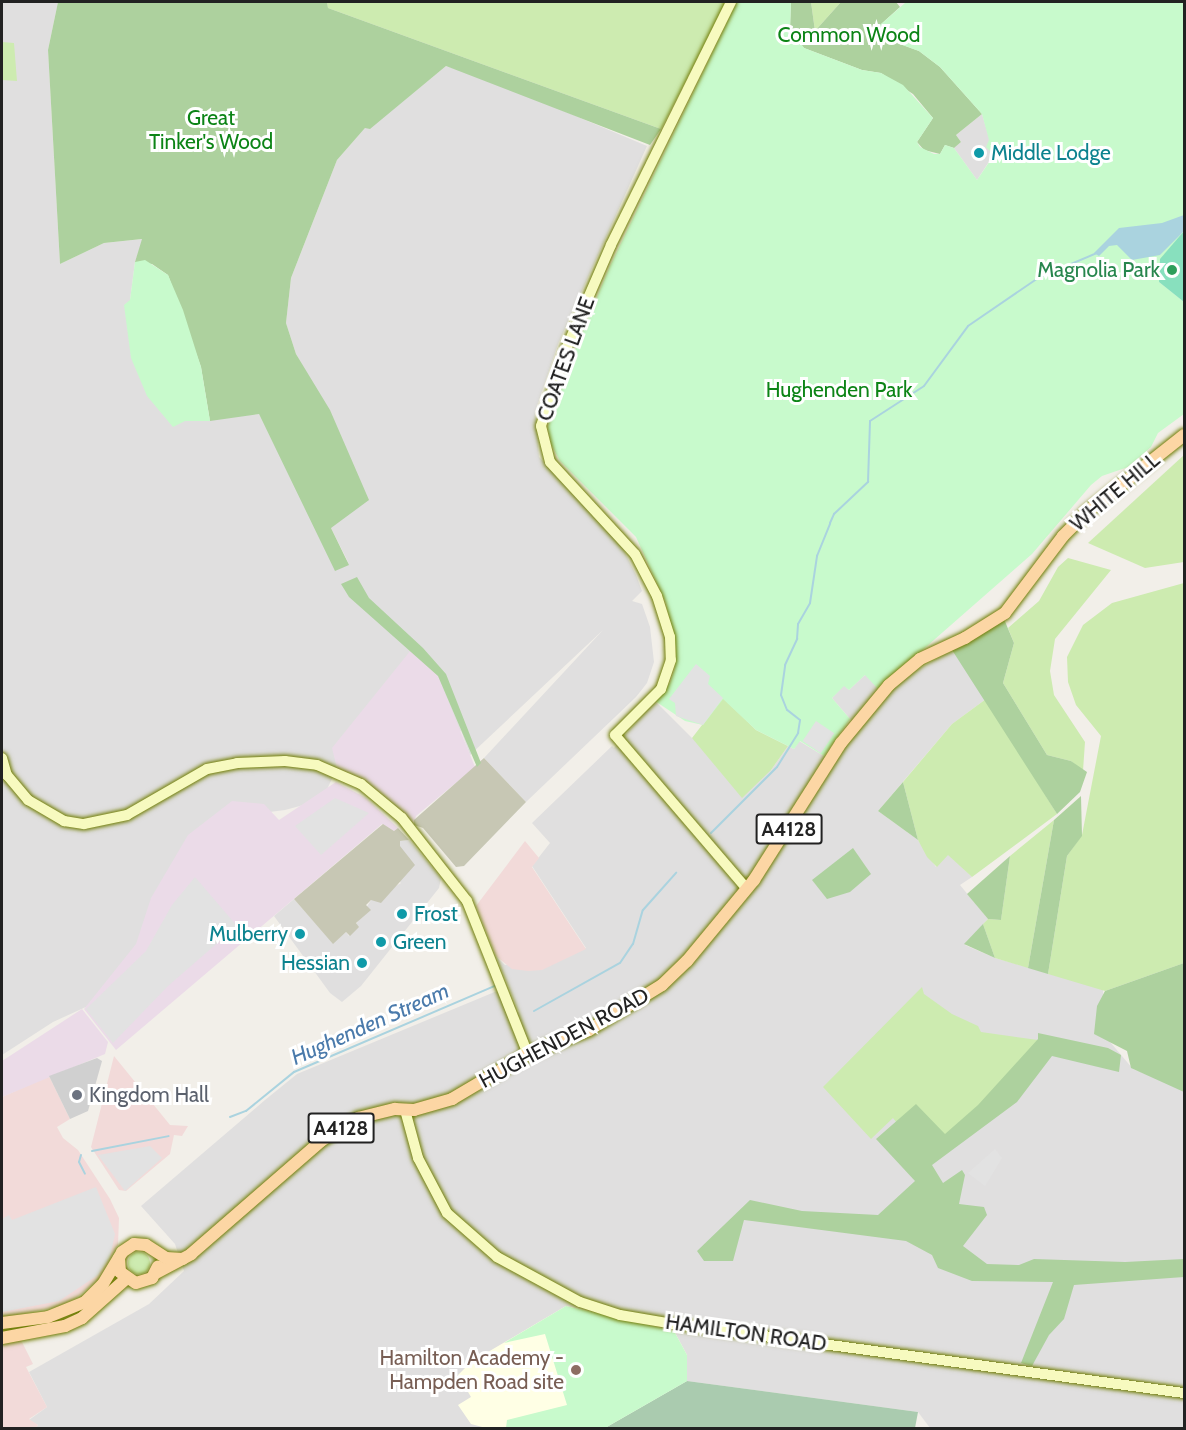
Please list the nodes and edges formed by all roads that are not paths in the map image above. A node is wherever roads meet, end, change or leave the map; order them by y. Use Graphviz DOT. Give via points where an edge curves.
graph roads {
  1 [pos="731,2"];
  2 [pos="1185,435"];
  3 [pos="1029,582"];
  4 [pos="2,758"];
  5 [pos="747,889"];
  6 [pos="528,1054"];
  7 [pos="405,1110"];
  8 [pos="154,1250"];
  9 [pos="119,1258"];
  10 [pos="183,1258"];
  11 [pos="156,1273"];
  12 [pos="126,1279"];
  13 [pos="2,1323"];
  14 [pos="2,1338"];
  15 [pos="1185,1393"];
  1 -- 5 [label="street, COATES LANE" via="603,262 545,406 541,426 549,462 635,554 657,596 670,637 671,660 661,689 615,735"];
  2 -- 3 [label="main road, WHITE HILL / A4128" via="1087,512 1063,536"];
  3 -- 5 [label="main road, HUGHENDEN ROAD / A4128" via="992,623 920,659 873,701 841,742"];
  4 -- 6 [label="street" via="7,775 28,800 64,821 84,824 127,815 207,769 237,763 285,760 317,765 361,784 402,818 463,894"];
  5 -- 6 [label="main road, HUGHENDEN ROAD / A4128" via="662,985 589,1030"];
  6 -- 7 [label="main road, HUGHENDEN ROAD / A4128" via="452,1099"];
  7 -- 10 [label="main road, HUGHENDEN ROAD / A4128" via="358,1118 321,1141"];
  7 -- 15 [label="street, HAMILTON ROAD" via="418,1158 447,1213 505,1262 580,1302 620,1315 668,1323"];
  8 -- 9 [label="main road" via="134,1244"];
  8 -- 10 [label="main road" via="166,1258"];
  8 -- 11 [label="main road"];
  9 -- 12 [label="main road" via="120,1272"];
  9 -- 13 [label="main road" via="96,1292 70,1310"];
  10 -- 11 [label="main road, HUGHENDEN ROAD / A4128"];
  11 -- 12 [label="main road" via="143,1282"];
  12 -- 14 [label="main road" via="82,1318 65,1326"];
}
